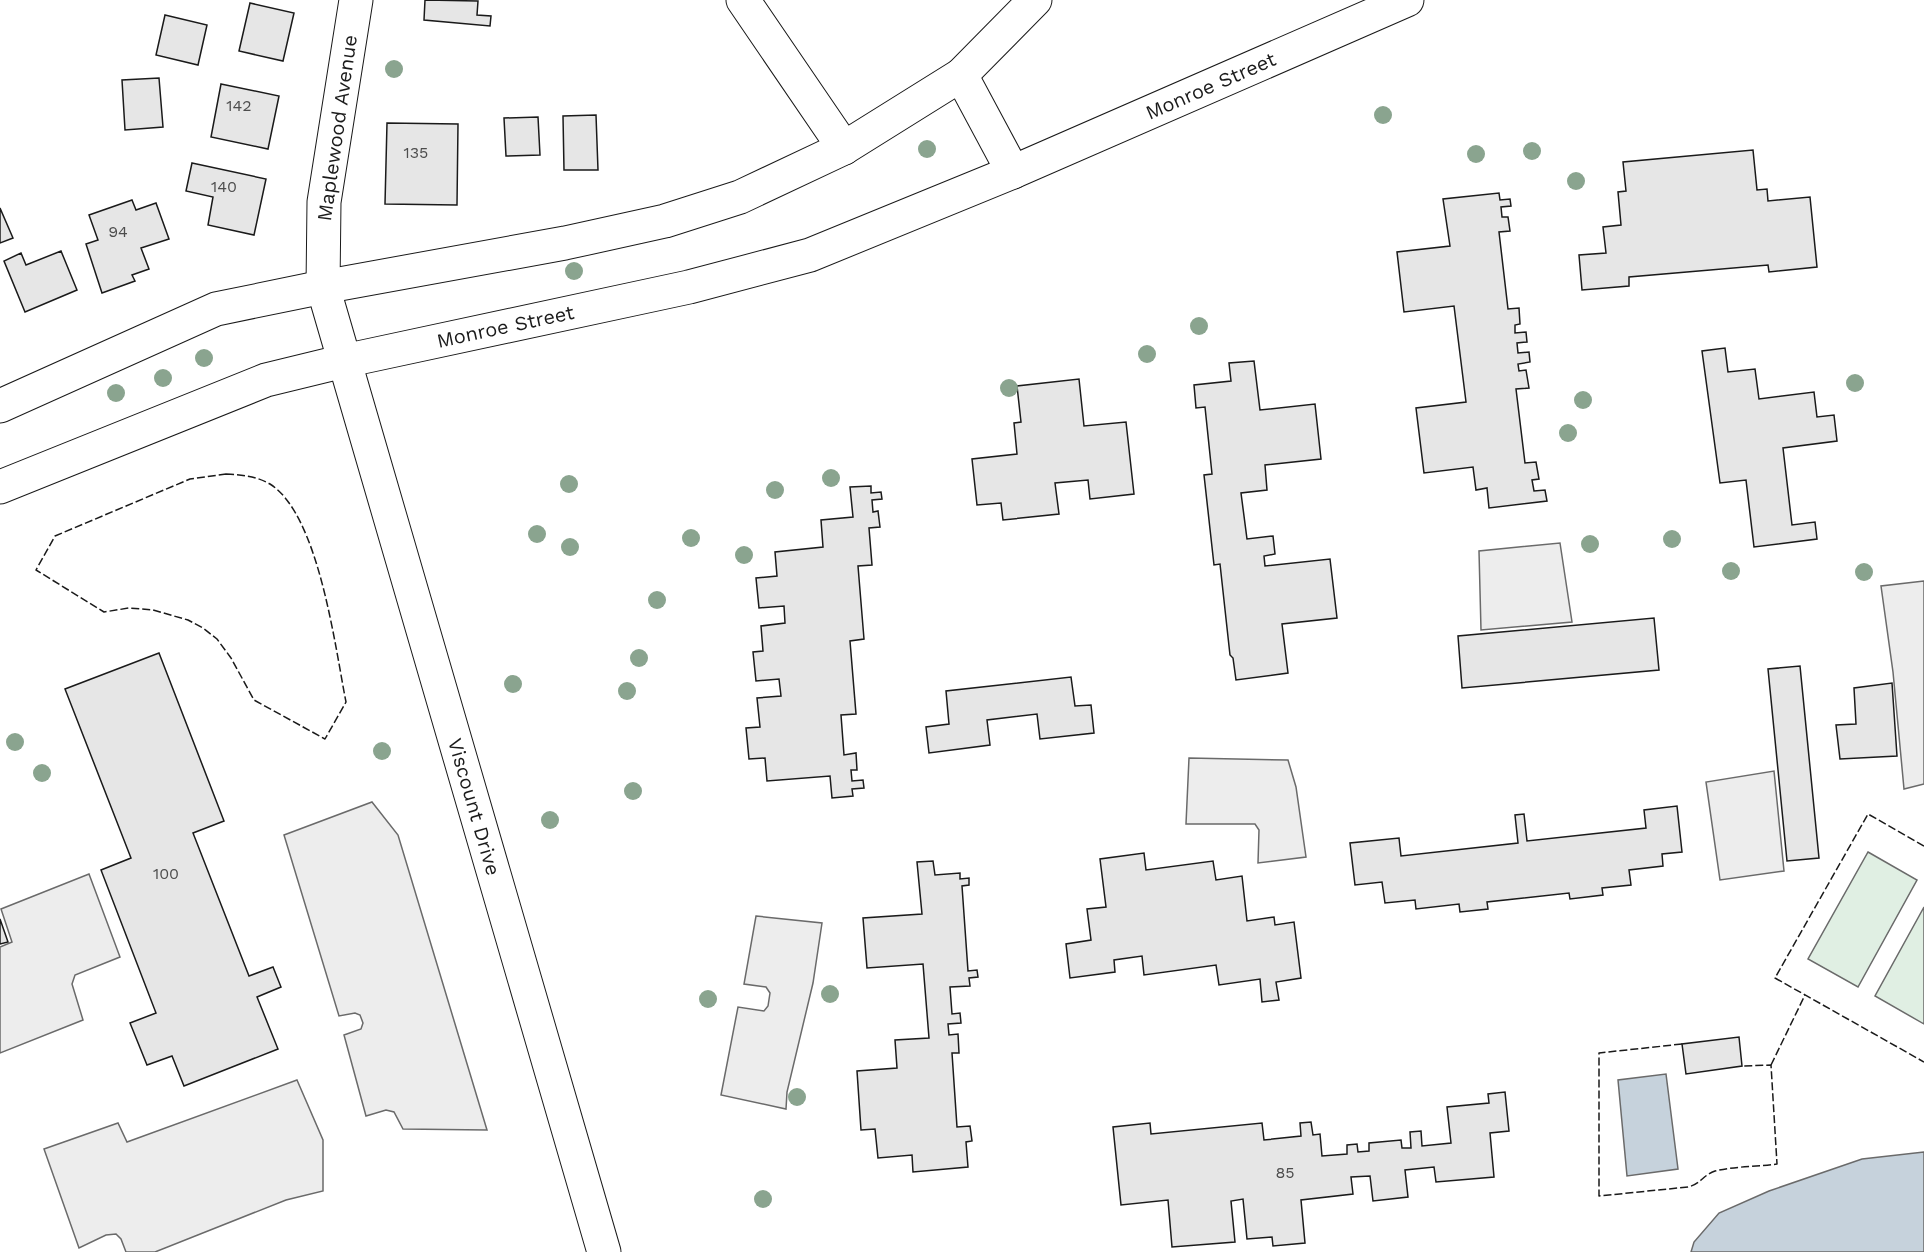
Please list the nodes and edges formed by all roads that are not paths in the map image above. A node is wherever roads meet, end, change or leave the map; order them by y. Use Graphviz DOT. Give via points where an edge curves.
graph roads {
  1 [pos="356,0"];
  2 [pos="743,0"];
  3 [pos="1035,0"];
  4 [pos="1407,0"];
  5 [pos="961,75"];
  6 [pos="844,148"];
  7 [pos="1013,172"];
  8 [pos="323,287"];
  9 [pos="344,361"];
  10 [pos="0,406"];
  11 [pos="0,487"];
  12 [pos="604,1252"];
  1 -- 8 [label="street, Maplewood Avenue" via="324,202"];
  2 -- 6 [label="street"];
  3 -- 5 [label="street"];
  4 -- 7 [label="street, Monroe Street"];
  5 -- 6 [label="street"];
  5 -- 7 [label="street"];
  6 -- 8 [label="street" via="740,197 665,221"];
  7 -- 9 [label="street, Monroe Street" via="810,255 689,288"];
  8 -- 9 [label="street, Maplewood Avenue"];
  8 -- 10 [label="street" via="216,309"];
  9 -- 11 [label="street, Monroe Street" via="266,380"];
  9 -- 12 [label="street, Viscount Drive"];
}
